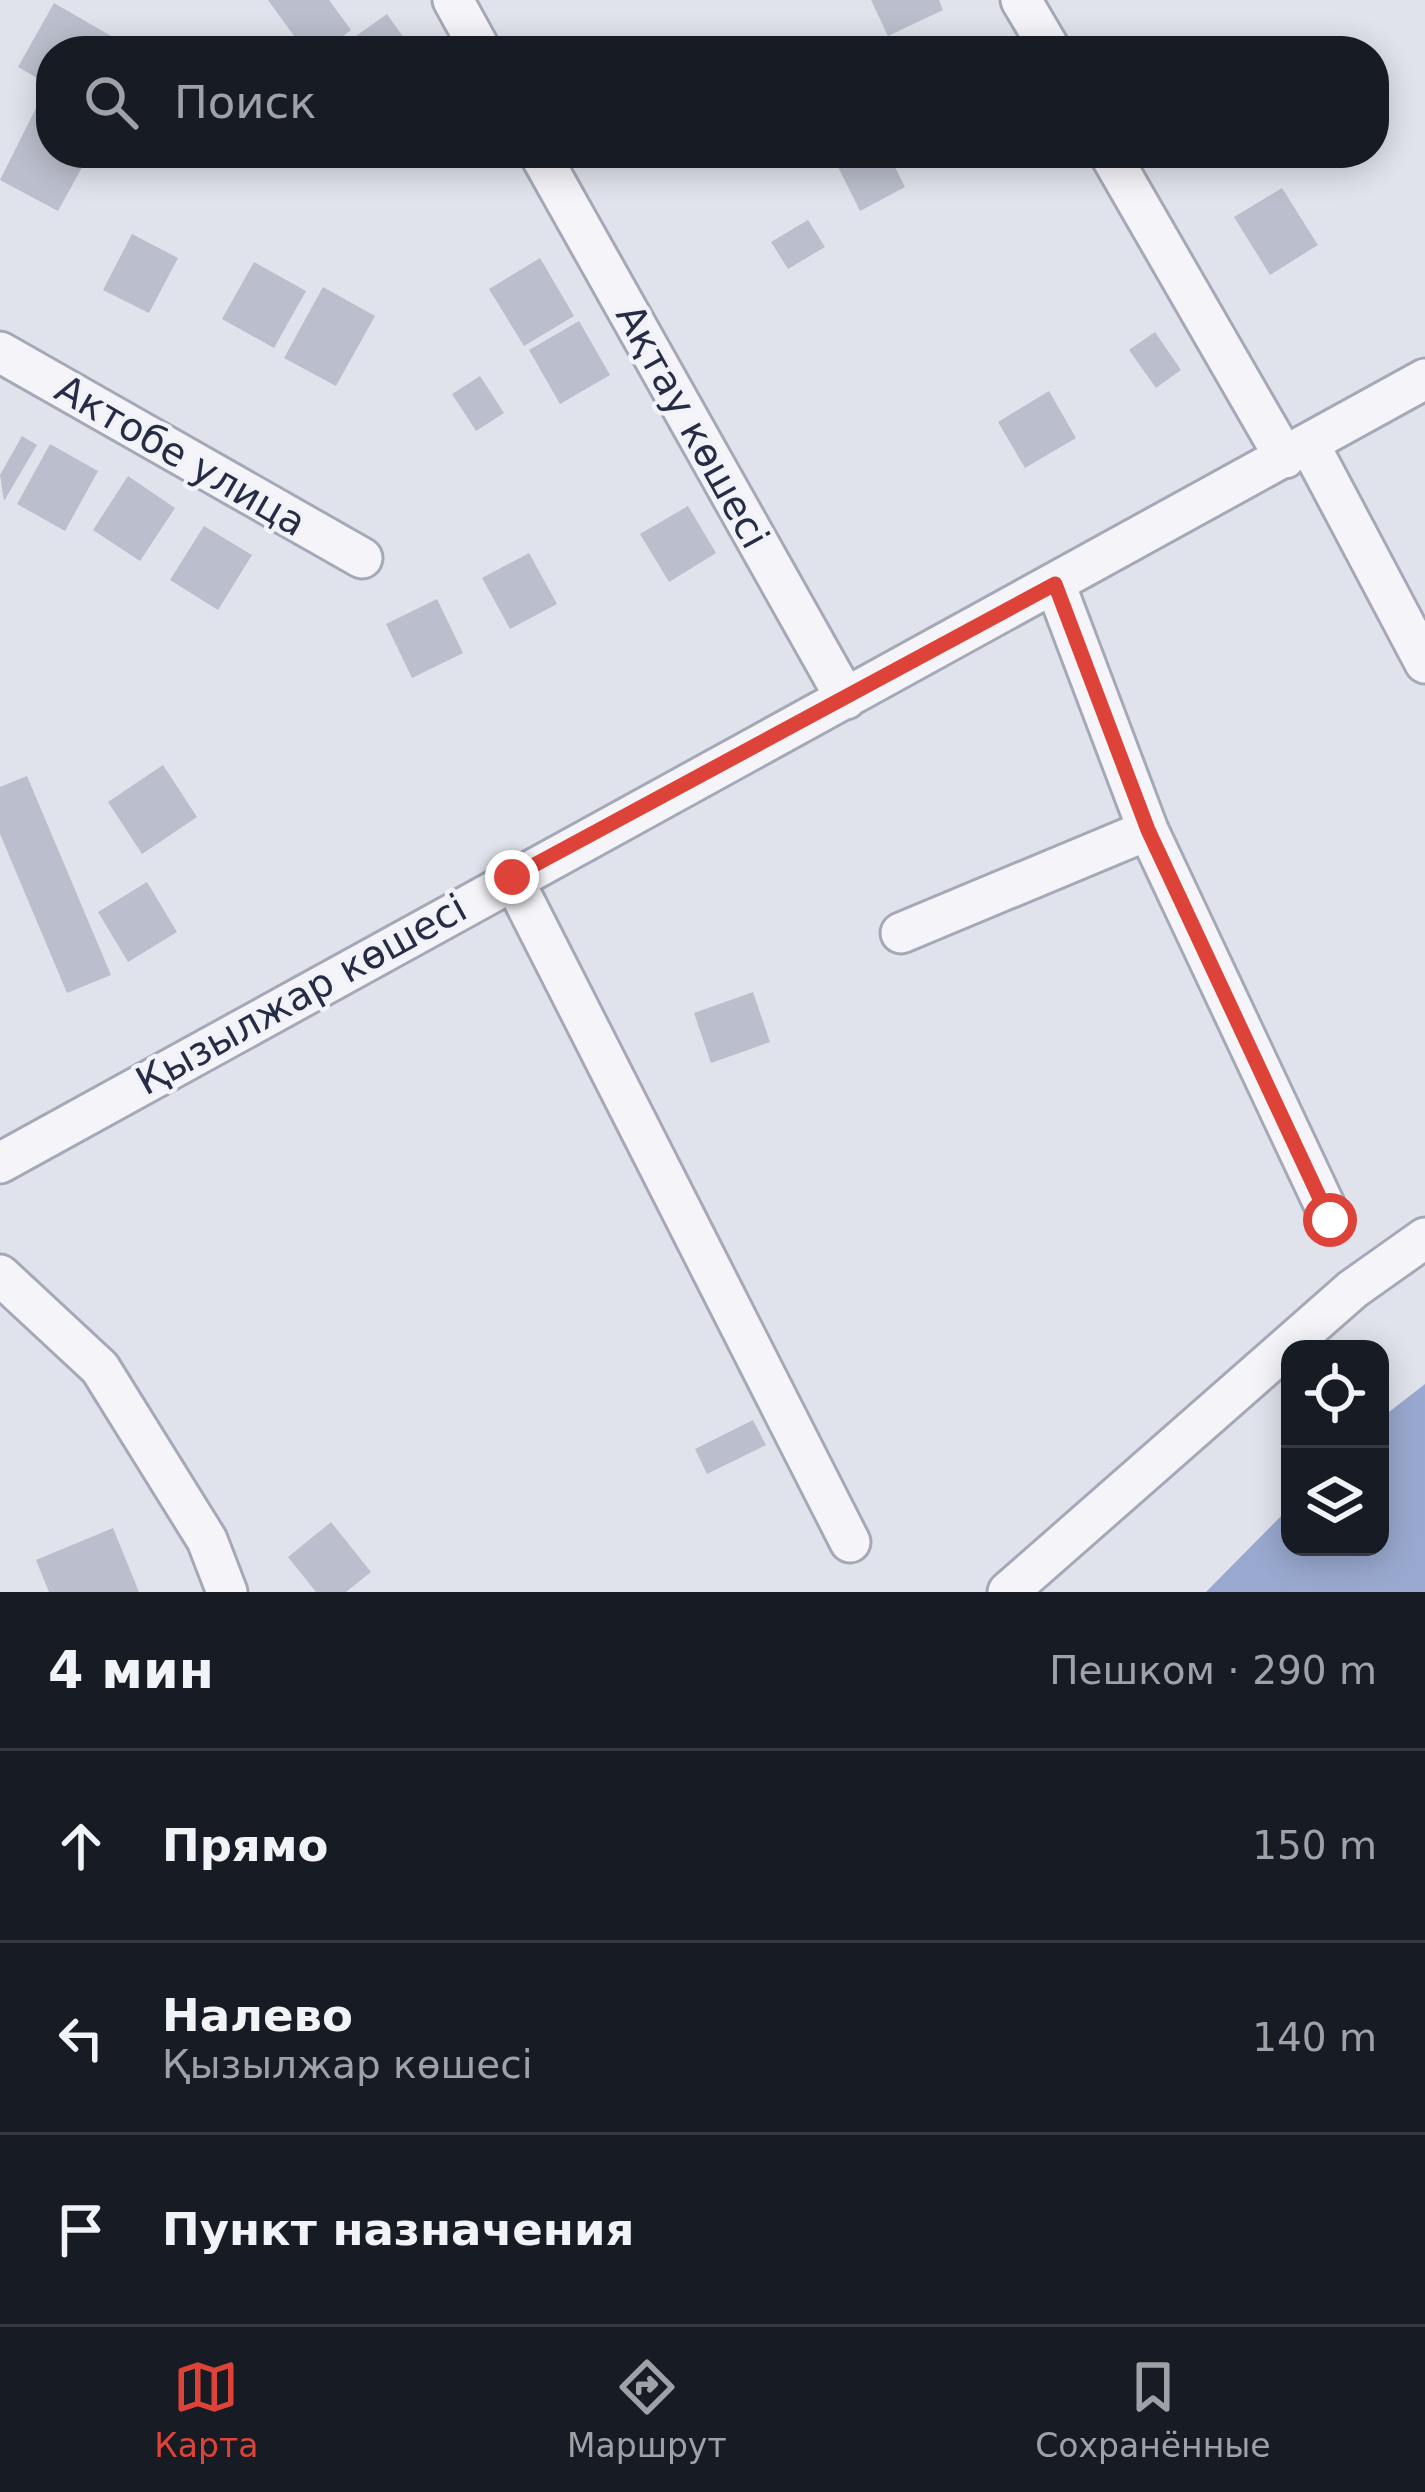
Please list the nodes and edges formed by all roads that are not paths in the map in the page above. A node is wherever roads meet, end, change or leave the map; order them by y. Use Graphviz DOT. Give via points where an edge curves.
graph roads {
  1 [pos="453,0"];
  2 [pos="1021,0"];
  3 [pos="473,36"];
  4 [pos="1042,36"];
  5 [pos="547,168"];
  6 [pos="1118,168"];
  7 [pos="0,352"];
  8 [pos="1425,379"];
  9 [pos="1297,451"];
  10 [pos="362,558"];
  11 [pos="1055,584"];
  12 [pos="1425,663"];
  13 [pos="846,699"];
  14 [pos="1148,830"];
  15 [pos="512,877"];
  16 [pos="901,933"];
  17 [pos="0,1163"];
  18 [pos="1330,1220"];
  19 [pos="1425,1238"];
  20 [pos="0,1275"];
  21 [pos="850,1542"];
  22 [pos="227,1592"];
  23 [pos="1008,1592"];
  1 -- 3 [label="street"];
  2 -- 4 [label="street"];
  5 -- 13 [label="street, Ақтау көшесі"];
  6 -- 9 [label="street"];
  7 -- 10 [label="street, Актобе улица"];
  8 -- 9 [label="street, Қызылжар көшесі"];
  9 -- 11 [label="street, Қызылжар көшесі"];
  9 -- 12 [label="street"];
  11 -- 13 [label="street, Қызылжар көшесі"];
  11 -- 14 [label="street"];
  13 -- 15 [label="street, Қызылжар көшесі"];
  14 -- 16 [label="street"];
  14 -- 18 [label="street"];
  15 -- 17 [label="street, Қызылжар көшесі"];
  15 -- 21 [label="street"];
  19 -- 23 [label="street" via="1353,1288"];
  20 -- 22 [label="street" via="100,1369 207,1540"];
}
